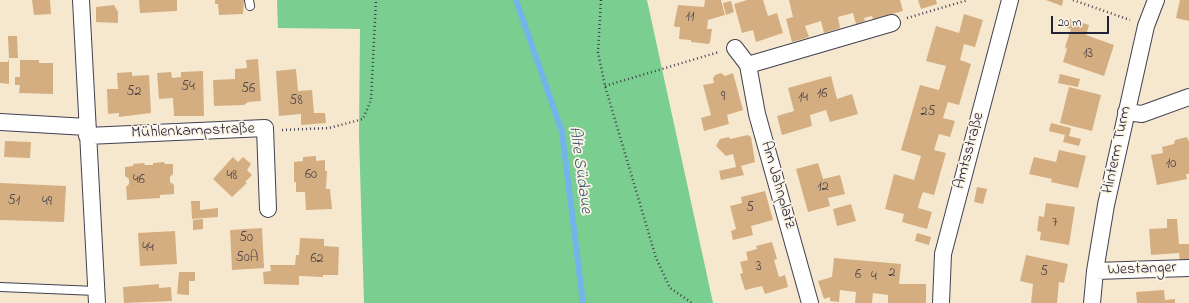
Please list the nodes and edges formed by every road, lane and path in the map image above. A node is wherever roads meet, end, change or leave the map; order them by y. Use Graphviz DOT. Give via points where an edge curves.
graph roads {
  1 [pos="81,0"];
  2 [pos="376,0"];
  3 [pos="601,0"];
  4 [pos="968,0"];
  5 [pos="1010,0"];
  6 [pos="1073,0"];
  7 [pos="1156,0"];
  8 [pos="892,23"];
  9 [pos="1146,26"];
  10 [pos="735,48"];
  11 [pos="748,65"];
  12 [pos="605,86"];
  13 [pos="1189,97"];
  14 [pos="1126,112"];
  15 [pos="0,122"];
  16 [pos="265,128"];
  17 [pos="87,131"];
  18 [pos="268,209"];
  19 [pos="1189,268"];
  20 [pos="1095,271"];
  21 [pos="0,287"];
  22 [pos="97,297"];
  23 [pos="692,303"];
  24 [pos="810,303"];
  25 [pos="941,303"];
  26 [pos="1092,303"];
  1 -- 17 [label="street"];
  2 -- 16 [label="path" via="371,100 363,119 329,128"];
  3 -- 12 [label="path" via="598,52"];
  4 -- 8 [label="path"];
  5 -- 25 [label="street, Amtsstraße" via="943,254"];
  6 -- 9 [label="path"];
  7 -- 9 [label="street, Hinterm Turm"];
  8 -- 11 [label="street"];
  9 -- 14 [label="street, Hinterm Turm"];
  10 -- 11 [label="street, Am Jahnplatz"];
  10 -- 12 [label="path"];
  11 -- 24 [label="street, Am Jahnplatz" via="757,114"];
  12 -- 23 [label="path" via="656,258 670,288"];
  13 -- 14 [label="street" via="1142,114"];
  14 -- 20 [label="street, Hinterm Turm"];
  15 -- 17 [label="street, Mühlenkampstraße"];
  16 -- 17 [label="street, Mühlenkampstraße"];
  16 -- 18 [label="street, Mühlenkampstraße"];
  17 -- 22 [label="street"];
  19 -- 20 [label="street, Westanger"];
  20 -- 26 [label="street, Hinterm Turm"];
  21 -- 22 [label="lane"];
}
